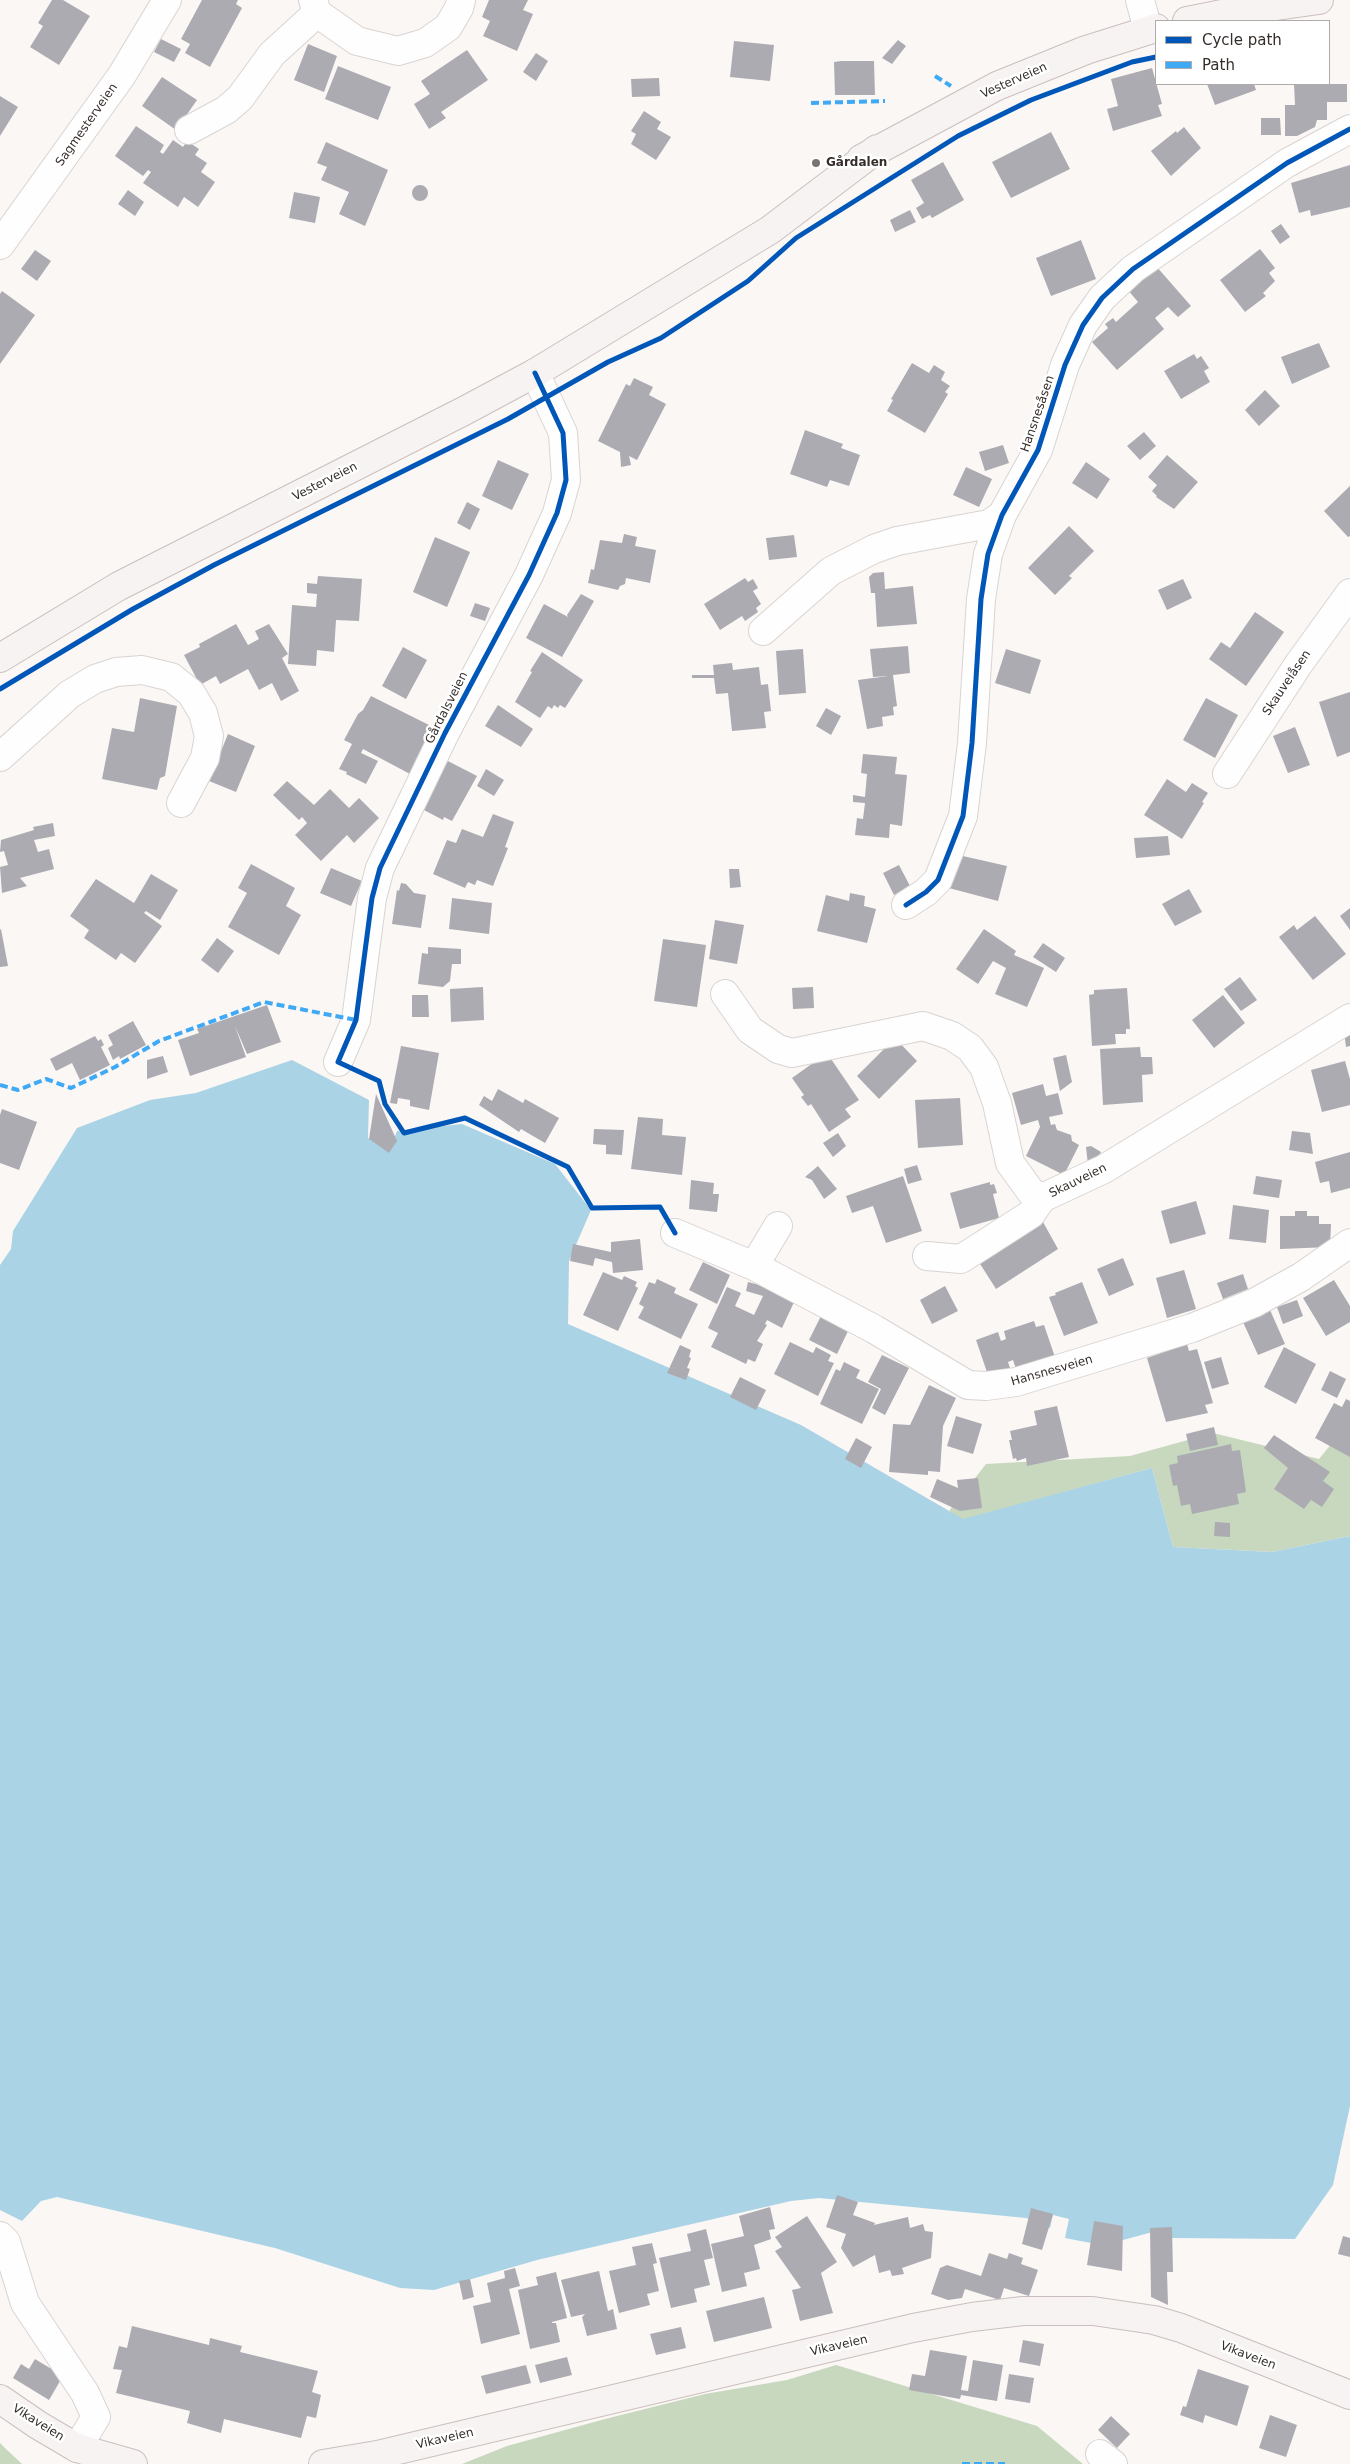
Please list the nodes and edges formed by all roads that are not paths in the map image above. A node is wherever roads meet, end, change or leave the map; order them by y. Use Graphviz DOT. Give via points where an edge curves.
graph roads {
  1 [pos="167,0"];
  2 [pos="461,0"];
  3 [pos="1140,0"];
  4 [pos="1319,0"];
  5 [pos="315,6"];
  6 [pos="1192,20"];
  7 [pos="1152,29"];
  8 [pos="189,130"];
  9 [pos="1350,130"];
  10 [pos="0,245"];
  11 [pos="534,373"];
  12 [pos="1002,516"];
  13 [pos="1350,593"];
  14 [pos="763,631"];
  15 [pos="0,658"];
  16 [pos="0,757"];
  17 [pos="1227,774"];
  18 [pos="181,803"];
  19 [pos="906,905"];
  20 [pos="725,994"];
  21 [pos="1350,1018"];
  22 [pos="338,1062"];
  23 [pos="1042,1198"];
  24 [pos="778,1226"];
  25 [pos="675,1233"];
  26 [pos="1350,1244"];
  27 [pos="927,1256"];
  28 [pos="754,1266"];
  29 [pos="0,2236"];
  30 [pos="1350,2395"];
  31 [pos="0,2399"];
  32 [pos="92,2456"];
  33 [pos="133,2464"];
  34 [pos="323,2464"];
  1 -- 10 [label="street, Sagmesterveien" via="122,75"];
  2 -- 5 [label="street" via="448,27 425,43 398,50 357,42"];
  3 -- 7 [label="street"];
  4 -- 6 [label="main road"];
  5 -- 8 [label="street" via="272,54 240,98 226,110"];
  7 -- 11 [label="main road, Vesterveien" via="1086,50 997,86 878,149 762,218 649,304"];
  9 -- 12 [label="street, Hansnesåsen" via="1287,163 1133,269 1102,298 1083,325 1065,365 1038,450"];
  11 -- 15 [label="main road, Vesterveien" via="119,586"];
  11 -- 22 [label="street, Gårdalsveien" via="563,433 566,480 557,513 529,575 445,733 380,868 372,898 356,1020"];
  12 -- 14 [label="street" via="989,524 874,549 831,571"];
  12 -- 19 [label="street, Hansnesåsen" via="988,554 981,599 972,743 963,816 938,880"];
  13 -- 17 [label="street, Skauveiåsen" via="1298,665"];
  16 -- 18 [label="street" via="70,694 96,679 116,672 142,670 171,677 191,693 203,713 209,736 205,758"];
  20 -- 23 [label="street, Skauveien" via="750,1030 778,1049 792,1053 923,1026 952,1036 970,1048 984,1067 997,1104 1010,1162 1031,1192"];
  21 -- 23 [label="street, Skauveien" via="1104,1169"];
  23 -- 27 [label="street" via="1030,1214 961,1259"];
  24 -- 28 [label="street"];
  25 -- 28 [label="street, Hansnesveien"];
  26 -- 28 [label="street, Hansnesveien" via="1254,1303 1192,1328 1016,1382 986,1386 968,1384 874,1329"];
  29 -- 32 [label="street" via="6,2242 25,2303 85,2394 96,2417"];
  30 -- 34 [label="main road, Vikaveien" via="1154,2320 1093,2311 1023,2311 913,2328 377,2455"];
  31 -- 32 [label="main road, Vikaveien"];
  32 -- 33 [label="main road, Vikaveien"];
}
